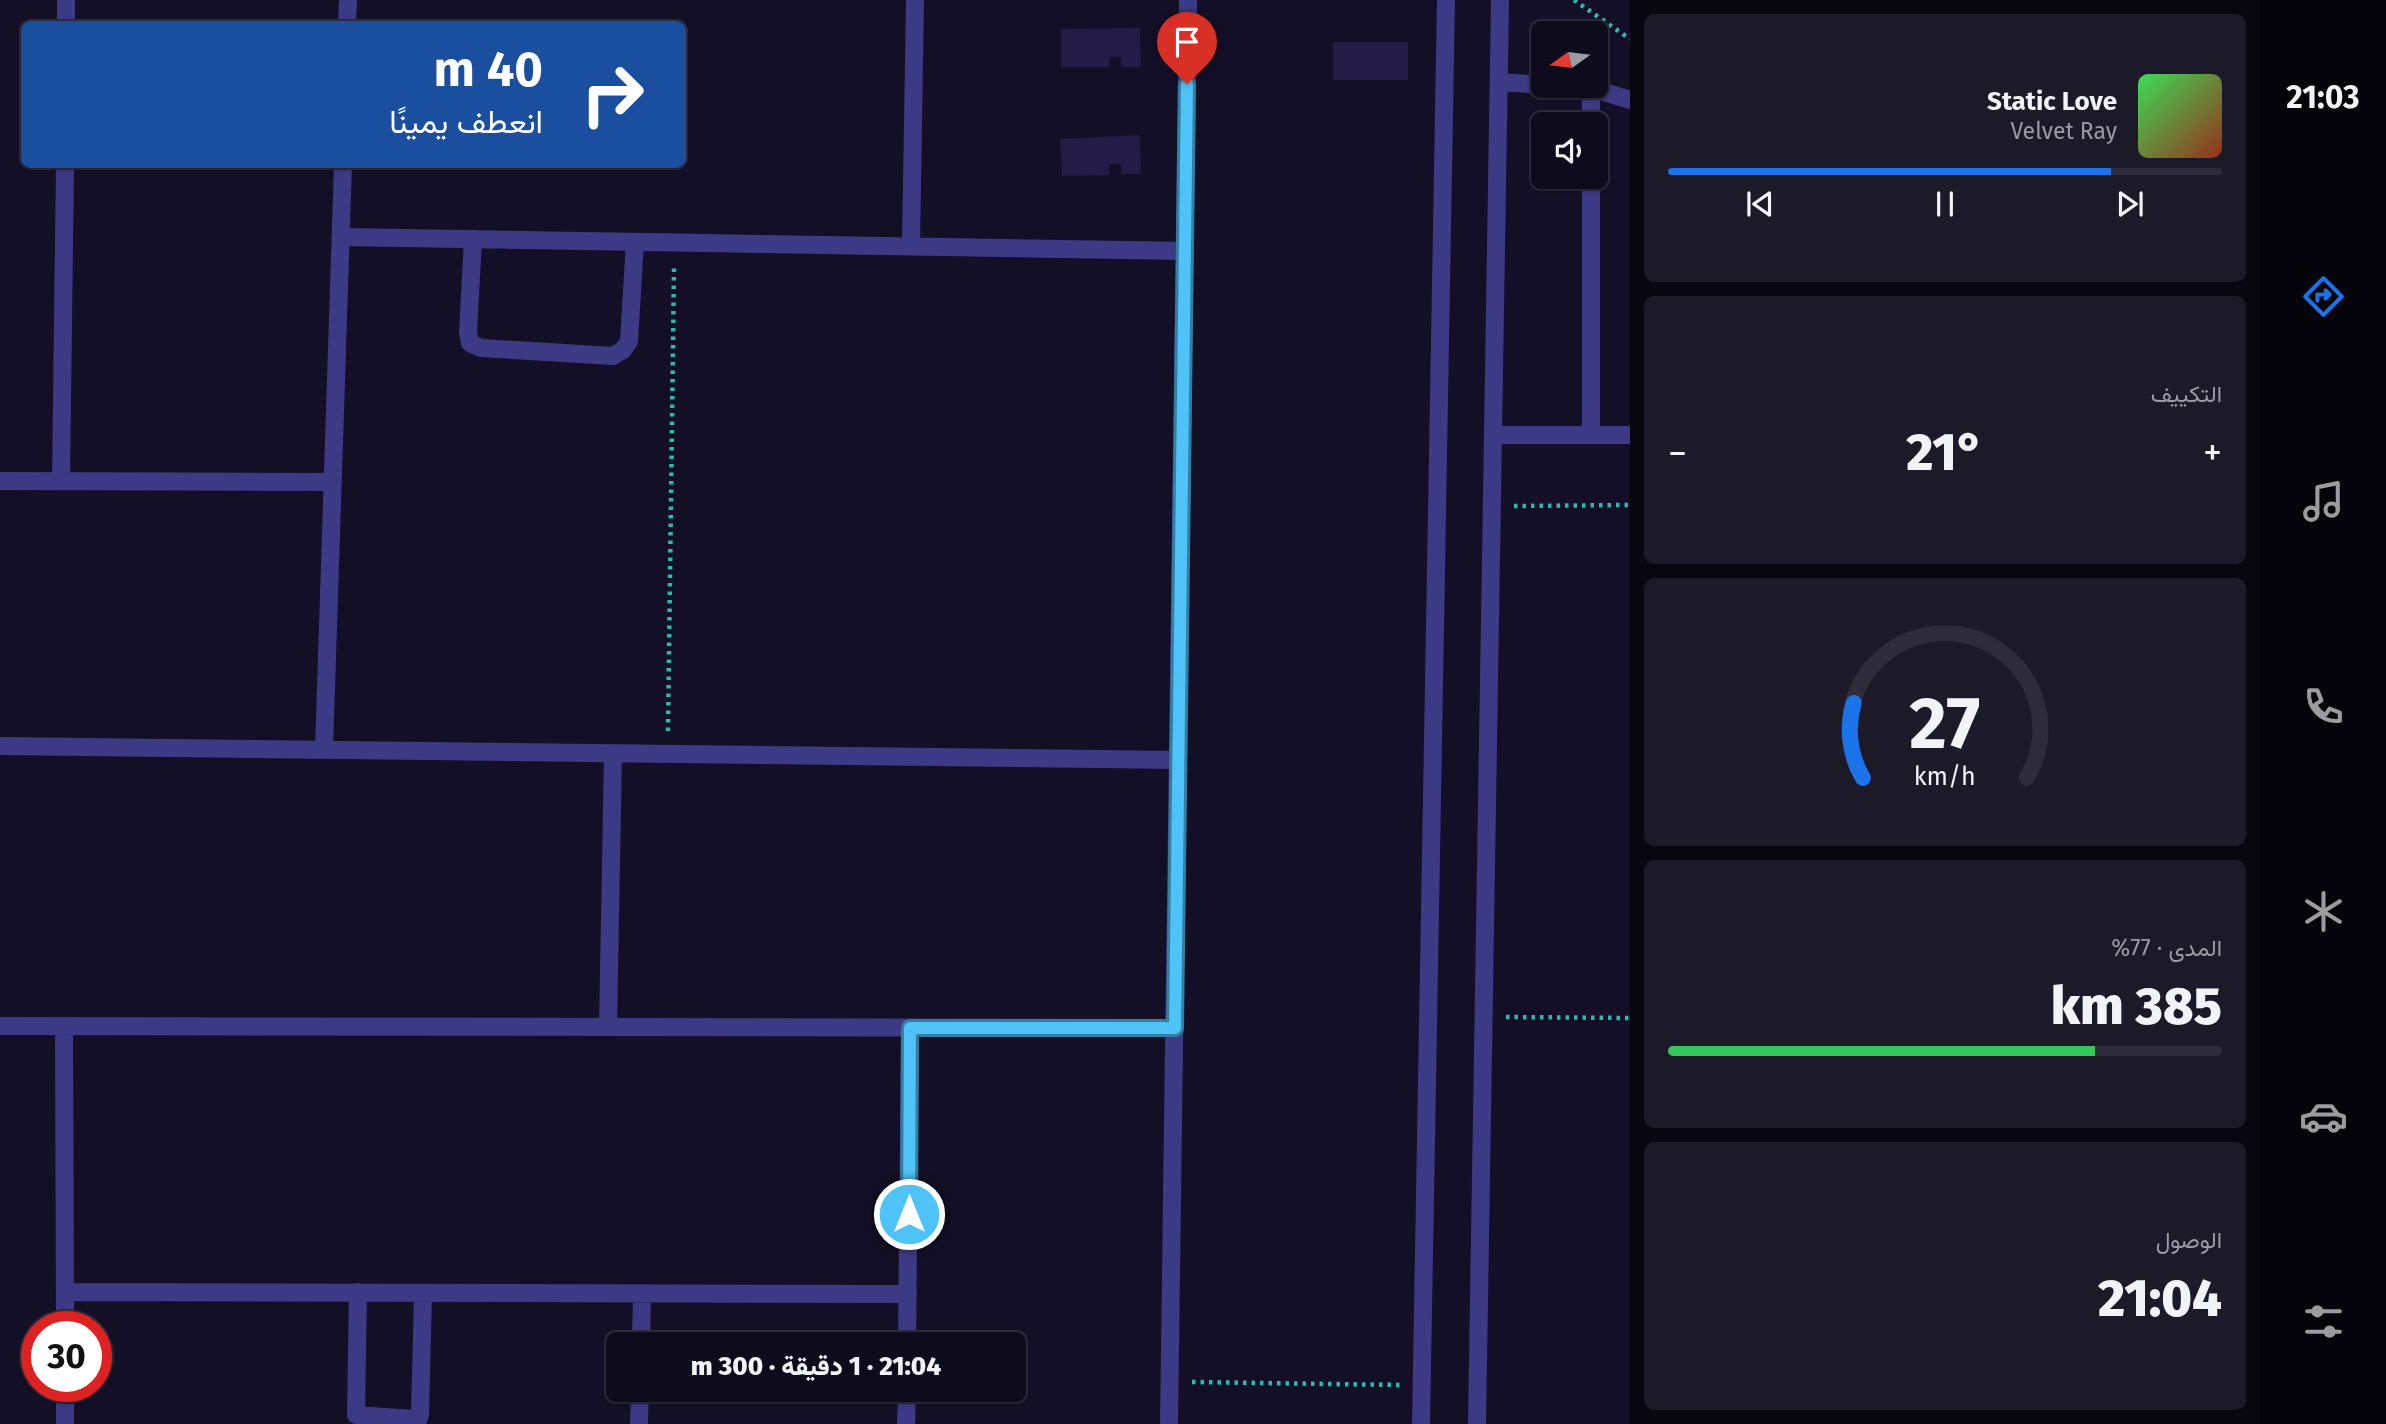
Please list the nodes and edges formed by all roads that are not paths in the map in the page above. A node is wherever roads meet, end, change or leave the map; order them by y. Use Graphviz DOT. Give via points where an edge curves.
graph roads {
  1 [pos="66,0"];
  2 [pos="348,0"];
  3 [pos="915,0"];
  4 [pos="1188,0"];
  5 [pos="1446,0"];
  6 [pos="1500,0"];
  7 [pos="66,21"];
  8 [pos="347,21"];
  9 [pos="1499,82"];
  10 [pos="1531,84"];
  11 [pos="1608,93"];
  12 [pos="1630,100"];
  13 [pos="65,168"];
  14 [pos="343,168"];
  15 [pos="1591,189"];
  16 [pos="341,237"];
  17 [pos="473,239"];
  18 [pos="635,242"];
  19 [pos="911,246"];
  20 [pos="1185,251"];
  21 [pos="1493,435"];
  22 [pos="1591,435"];
  23 [pos="1630,435"];
  24 [pos="0,481"];
  25 [pos="61,481"];
  26 [pos="332,482"];
  27 [pos="0,746"];
  28 [pos="324,750"];
  29 [pos="613,754"];
  30 [pos="1178,760"];
  31 [pos="0,1026"];
  32 [pos="64,1026"];
  33 [pos="608,1027"];
  34 [pos="910,1028"];
  35 [pos="1175,1028"];
  36 [pos="65,1292"];
  37 [pos="358,1292"];
  38 [pos="423,1293"];
  39 [pos="642,1293"];
  40 [pos="908,1294"];
  41 [pos="65,1311"];
  42 [pos="641,1332"];
  43 [pos="907,1332"];
  44 [pos="65,1402"];
  45 [pos="640,1402"];
  46 [pos="907,1402"];
  47 [pos="65,1424"];
  48 [pos="639,1424"];
  49 [pos="906,1424"];
  50 [pos="1169,1424"];
  51 [pos="1421,1424"];
  52 [pos="1477,1424"];
  1 -- 7 [label="street"];
  2 -- 8 [label="street"];
  3 -- 19 [label="street"];
  4 -- 20 [label="street"];
  5 -- 51 [label="street"];
  6 -- 9 [label="street"];
  9 -- 10 [label="street"];
  9 -- 21 [label="street"];
  11 -- 12 [label="street"];
  13 -- 25 [label="street"];
  14 -- 16 [label="street"];
  15 -- 22 [label="street"];
  16 -- 17 [label="street"];
  16 -- 26 [label="street"];
  17 -- 18 [label="street"];
  17 -- 18 [label="street" via="470,343 481,348 613,356 629,341"];
  18 -- 19 [label="street"];
  19 -- 20 [label="street"];
  20 -- 30 [label="street"];
  21 -- 22 [label="street"];
  21 -- 52 [label="street"];
  22 -- 23 [label="street"];
  24 -- 25 [label="street"];
  25 -- 26 [label="street"];
  26 -- 28 [label="street"];
  27 -- 28 [label="street"];
  28 -- 29 [label="street"];
  29 -- 30 [label="street"];
  29 -- 33 [label="street"];
  30 -- 35 [label="street"];
  31 -- 32 [label="street"];
  32 -- 33 [label="street"];
  32 -- 36 [label="street"];
  33 -- 34 [label="street"];
  34 -- 35 [label="street"];
  34 -- 40 [label="street"];
  35 -- 50 [label="street"];
  36 -- 37 [label="street"];
  36 -- 41 [label="street"];
  37 -- 38 [label="street"];
  37 -- 38 [label="street" via="356,1415 414,1419 420,1415"];
  38 -- 39 [label="street"];
  39 -- 40 [label="street"];
  39 -- 42 [label="street"];
  40 -- 43 [label="street"];
  44 -- 47 [label="street"];
  45 -- 48 [label="street"];
  46 -- 49 [label="street"];
}
